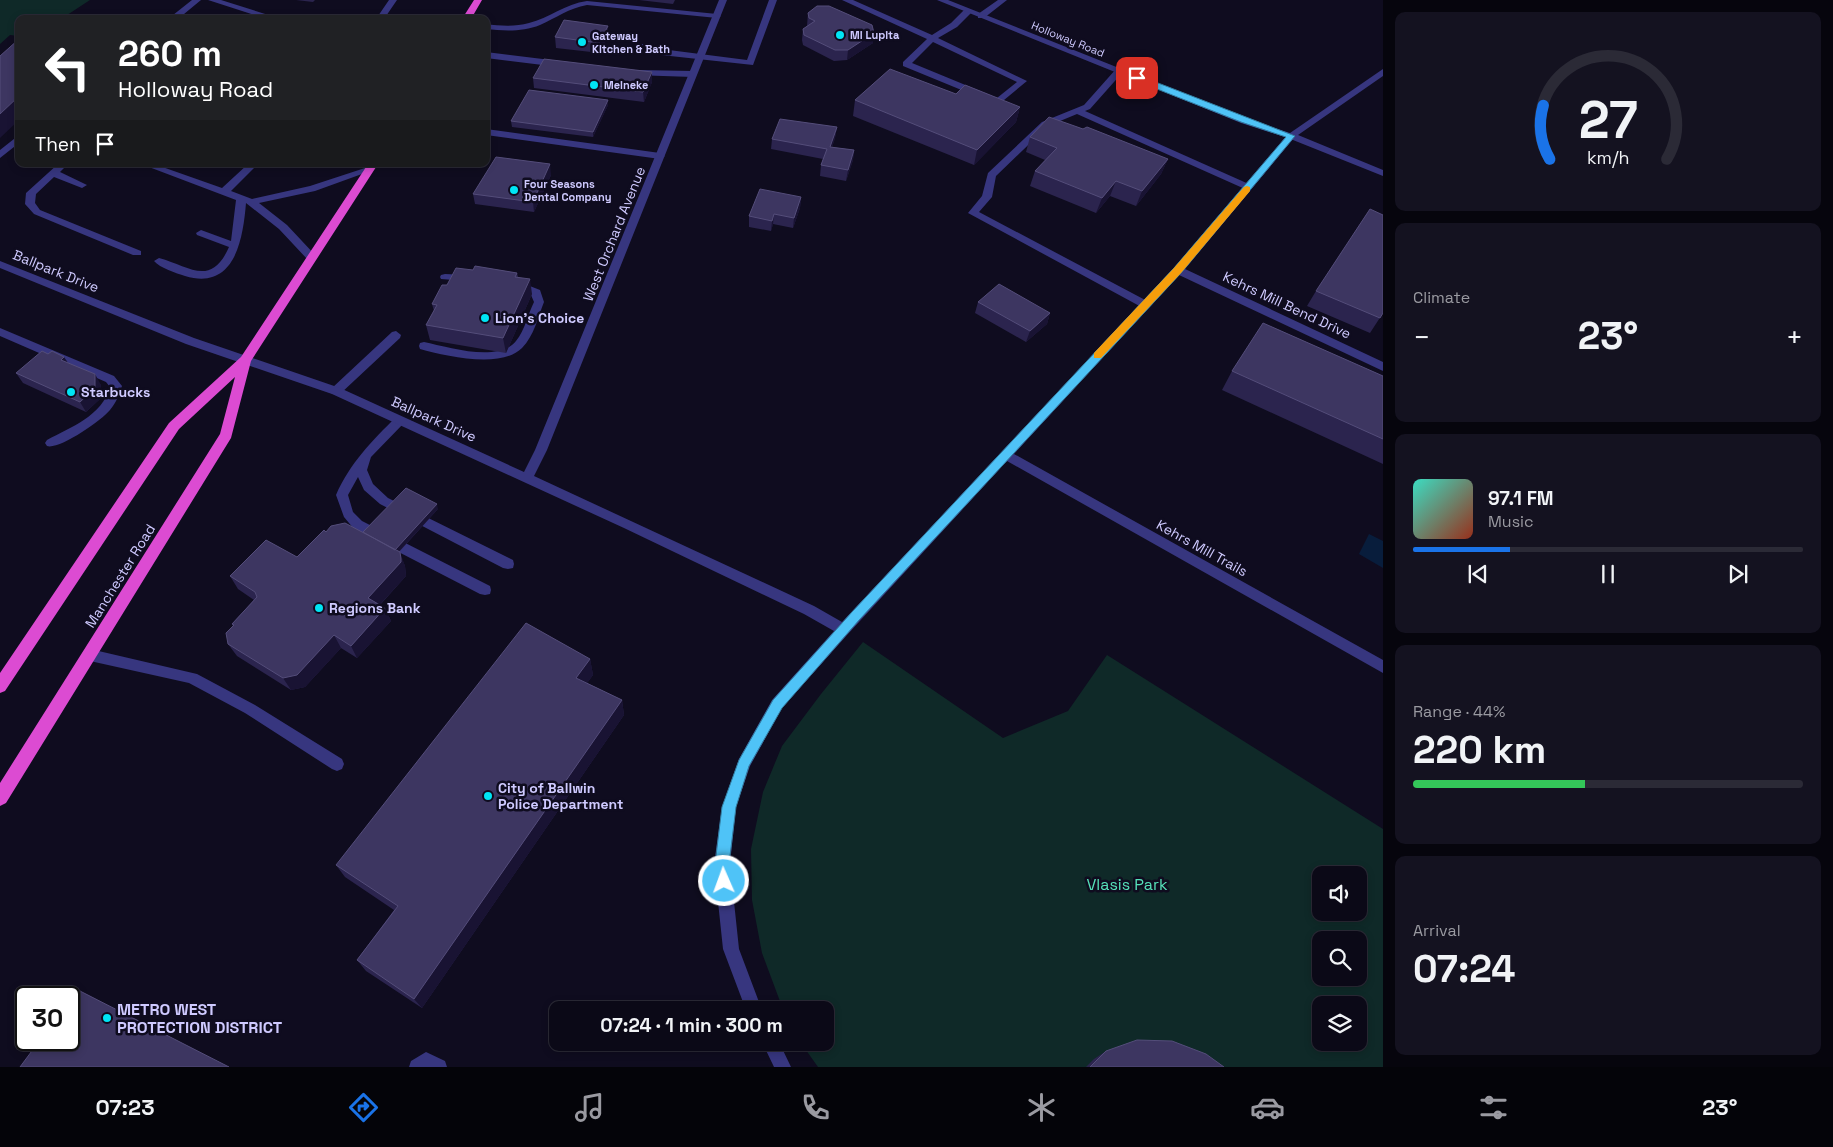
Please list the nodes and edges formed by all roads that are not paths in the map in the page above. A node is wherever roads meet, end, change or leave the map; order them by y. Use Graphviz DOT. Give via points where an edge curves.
graph roads {
  1 [pos="197,0"];
  2 [pos="212,0"];
  3 [pos="393,0"];
  4 [pos="478,0"];
  5 [pos="723,0"];
  6 [pos="773,0"];
  7 [pos="846,0"];
  8 [pos="941,0"];
  9 [pos="1002,0"];
  10 [pos="968,11"];
  11 [pos="177,15"];
  12 [pos="263,15"];
  13 [pos="383,15"];
  14 [pos="469,15"];
  15 [pos="717,16"];
  16 [pos="981,16"];
  17 [pos="490,26"];
  18 [pos="932,38"];
  19 [pos="638,46"];
  20 [pos="490,56"];
  21 [pos="700,56"];
  22 [pos="570,66"];
  23 [pos="1119,71"];
  24 [pos="1383,72"];
  25 [pos="629,73"];
  26 [pos="693,74"];
  27 [pos="1078,110"];
  28 [pos="490,133"];
  29 [pos="1291,136"];
  30 [pos="15,142"];
  31 [pos="0,155"];
  32 [pos="660,156"];
  33 [pos="60,167"];
  34 [pos="154,167"];
  35 [pos="251,167"];
  36 [pos="370,167"];
  37 [pos="53,173"];
  38 [pos="1383,173"];
  39 [pos="82,185"];
  40 [pos="1248,187"];
  41 [pos="224,192"];
  42 [pos="246,200"];
  43 [pos="201,232"];
  44 [pos="235,246"];
  45 [pos="137,253"];
  46 [pos="312,258"];
  47 [pos="158,261"];
  48 [pos="0,264"];
  49 [pos="1178,270"];
  50 [pos="445,277"];
  51 [pos="479,278"];
  52 [pos="505,283"];
  53 [pos="1145,305"];
  54 [pos="0,332"];
  55 [pos="396,335"];
  56 [pos="424,346"];
  57 [pos="245,360"];
  58 [pos="1383,367"];
  59 [pos="336,391"];
  60 [pos="400,420"];
  61 [pos="51,443"];
  62 [pos="366,455"];
  63 [pos="1006,455"];
  64 [pos="528,478"];
  65 [pos="508,564"];
  66 [pos="486,590"];
  67 [pos="843,630"];
  68 [pos="90,655"];
  69 [pos="1383,668"];
  70 [pos="0,686"];
  71 [pos="337,764"];
  72 [pos="0,798"];
  73 [pos="751,1001"];
  74 [pos="775,1051"];
  75 [pos="417,1067"];
  76 [pos="439,1067"];
  77 [pos="783,1067"];
  1 -- 11 [label="street"];
  2 -- 12 [label="street"];
  3 -- 13 [label="street"];
  4 -- 14 [label="highway"];
  5 -- 15 [label="street, West Orchard Avenue"];
  6 -- 21 [label="street" via="750,63"];
  7 -- 18 [label="street"];
  8 -- 10 [label="street, Holloway Road"];
  9 -- 16 [label="street"];
  10 -- 16 [label="street, Holloway Road"];
  10 -- 18 [label="street" via="954,26"];
  15 -- 17 [label="street" via="588,3 576,4 532,25 516,28"];
  15 -- 21 [label="street, West Orchard Avenue"];
  16 -- 23 [label="street, Holloway Road"];
  18 -- 18 [label="street" via="974,58 1023,81 998,102 906,64"];
  19 -- 21 [label="street"];
  20 -- 22 [label="street"];
  21 -- 26 [label="street, West Orchard Avenue"];
  23 -- 27 [label="street" via="1087,107"];
  23 -- 29 [label="street, Holloway Road" via="1244,121"];
  24 -- 29 [label="street"];
  25 -- 26 [label="street"];
  26 -- 32 [label="street, West Orchard Avenue"];
  27 -- 40 [label="street"];
  27 -- 53 [label="street" via="1045,124 991,175 987,197 973,214"];
  28 -- 32 [label="street"];
  29 -- 38 [label="street, Holloway Road"];
  29 -- 40 [label="street"];
  30 -- 31 [label="street"];
  32 -- 64 [label="street, West Orchard Avenue"];
  33 -- 37 [label="street"];
  34 -- 41 [label="street"];
  35 -- 41 [label="street"];
  36 -- 42 [label="street" via="312,189"];
  36 -- 46 [label="highway, Manchester Road"];
  37 -- 39 [label="street"];
  37 -- 45 [label="street" via="31,193 30,204 37,212"];
  40 -- 49 [label="street"];
  41 -- 42 [label="street"];
  42 -- 44 [label="street"];
  42 -- 46 [label="street" via="283,227"];
  43 -- 44 [label="street"];
  44 -- 47 [label="street" via="230,259 219,269 201,275"];
  46 -- 57 [label="highway, Manchester Road"];
  48 -- 57 [label="street, Ballpark Drive"];
  49 -- 53 [label="street"];
  49 -- 58 [label="street, Kehrs Mill Bend Drive"];
  50 -- 51 [label="street"];
  52 -- 56 [label="street" via="536,293 539,302 520,344 507,354 492,357"];
  53 -- 63 [label="street"];
  54 -- 61 [label="street" via="110,379 116,386 115,397 104,410"];
  55 -- 59 [label="street"];
  57 -- 59 [label="street, Ballpark Drive"];
  57 -- 68 [label="highway, Manchester Road" via="226,435"];
  57 -- 70 [label="highway, Manchester Road" via="174,426"];
  59 -- 60 [label="street, Ballpark Drive"];
  60 -- 62 [label="street"];
  60 -- 64 [label="street, Ballpark Drive"];
  62 -- 65 [label="street" via="361,470 368,487 384,501"];
  62 -- 66 [label="street" via="342,495 348,514 358,525"];
  63 -- 67 [label="street"];
  63 -- 69 [label="street, Kehrs Mill Trails"];
  64 -- 67 [label="street, Ballpark Drive" via="800,606"];
  67 -- 73 [label="street" via="777,704 744,764 729,807 722,864 731,949"];
  68 -- 71 [label="street" via="192,678 250,709"];
  68 -- 72 [label="highway, Manchester Road"];
  74 -- 77 [label="street"];
  75 -- 76 [label="street" via="426,1060"];
}
